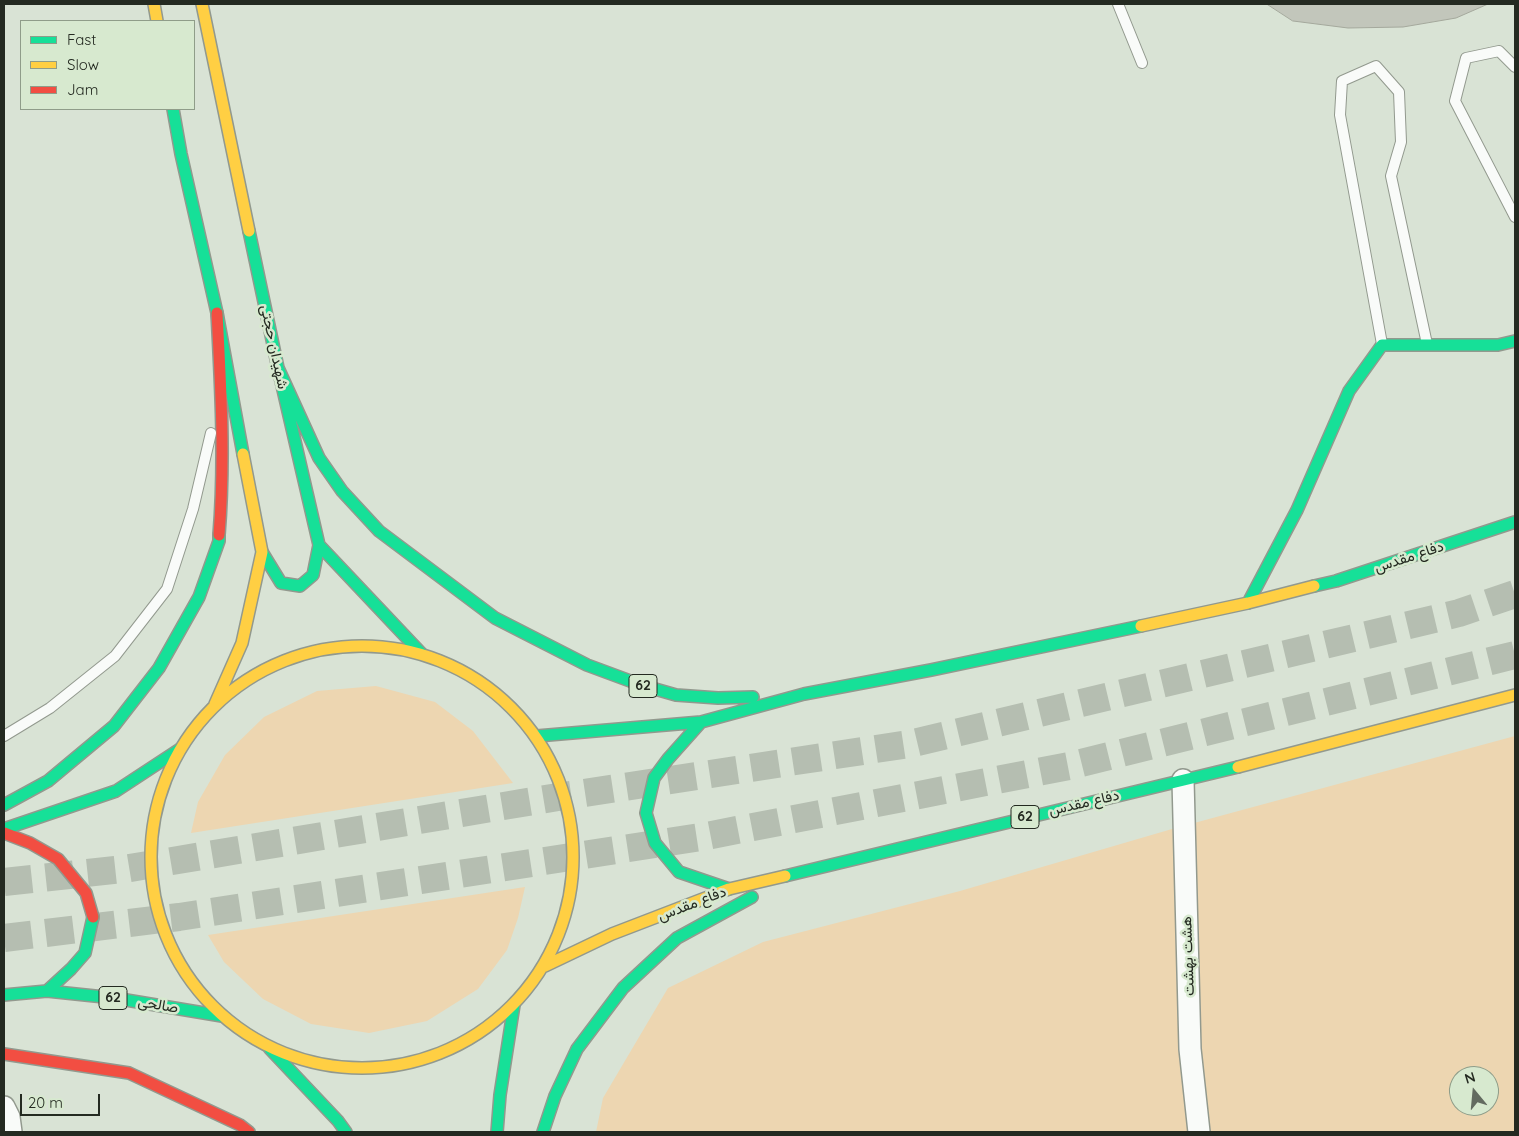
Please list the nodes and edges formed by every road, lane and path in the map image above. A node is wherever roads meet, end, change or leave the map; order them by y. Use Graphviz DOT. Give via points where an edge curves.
graph roads {
  1 [pos="154,4"];
  2 [pos="202,4"];
  3 [pos="1118,4"];
  4 [pos="157,20"];
  5 [pos="1142,63"];
  6 [pos="1515,67"];
  7 [pos="173,110"];
  8 [pos="1515,217"];
  9 [pos="217,313"];
  10 [pos="1515,340"];
  11 [pos="1382,344"];
  12 [pos="1428,345"];
  13 [pos="278,368"];
  14 [pos="221,390"];
  15 [pos="1515,522"];
  16 [pos="319,545"];
  17 [pos="262,552"];
  18 [pos="1248,603"];
  19 [pos="421,653"];
  20 [pos="804,694"];
  21 [pos="1515,695"];
  22 [pos="215,704"];
  23 [pos="701,722"];
  24 [pos="4,736"];
  25 [pos="537,736"];
  26 [pos="180,749"];
  27 [pos="1183,780"];
  28 [pos="4,805"];
  29 [pos="4,829"];
  30 [pos="4,834"];
  31 [pos="832,863"];
  32 [pos="729,889"];
  33 [pos="545,966"];
  34 [pos="47,991"];
  35 [pos="4,994"];
  36 [pos="514,1005"];
  37 [pos="222,1016"];
  38 [pos="267,1047"];
  39 [pos="4,1054"];
  40 [pos="4,1108"];
  41 [pos="11,1132"];
  42 [pos="249,1132"];
  43 [pos="346,1132"];
  44 [pos="497,1132"];
  45 [pos="543,1132"];
  46 [pos="1199,1132"];
  1 -- 4 [label="main road"];
  2 -- 13 [label="main road, شهیدان حجتی"];
  3 -- 5 [label="lane"];
  6 -- 8 [label="lane" via="1499,51 1466,58 1455,101"];
  7 -- 9 [label="main road"];
  9 -- 14 [label="main road"];
  9 -- 17 [label="main road"];
  10 -- 12 [label="main road" via="1498,345"];
  11 -- 12 [label="main road"];
  11 -- 12 [label="lane" via="1340,115 1342,81 1376,66 1399,92 1401,142 1391,176"];
  11 -- 18 [label="main road" via="1349,391 1297,510"];
  13 -- 16 [label="main road, شهیدان حجتی"];
  13 -- 20 [label="main road, 62" via="319,458 342,491 378,531 495,618 588,664 641,686 676,695 718,698"];
  14 -- 24 [label="lane" via="193,508 168,589 115,656 50,708"];
  14 -- 28 [label="main road" via="219,541 199,597 159,668 114,726 48,782"];
  15 -- 18 [label="main road, دفاع مقدس / 62" via="1336,581"];
  16 -- 17 [label="main road" via="313,575 300,586 281,583"];
  16 -- 19 [label="main road"];
  17 -- 22 [label="main road" via="242,643"];
  18 -- 20 [label="main road, دفاع مقدس / 62"];
  19 -- 22 [label="main road" via="366,645 311,652 260,672"];
  19 -- 25 [label="main road" via="486,685"];
  20 -- 23 [label="main road, دفاع مقدس / 62"];
  21 -- 27 [label="main road, دفاع مقدس / 62"];
  22 -- 26 [label="main road"];
  23 -- 25 [label="main road, دفاع مقدس / 62"];
  23 -- 32 [label="main road" via="654,778 646,813 655,844 678,872"];
  25 -- 33 [label="main road" via="564,790 575,850 568,910"];
  26 -- 29 [label="main road" via="116,791"];
  26 -- 37 [label="main road" via="157,803 150,861 159,919 184,972"];
  27 -- 31 [label="main road, دفاع مقدس / 62"];
  27 -- 46 [label="street, هشت بهشت" via="1190,1049"];
  30 -- 34 [label="main road" via="30,843 58,859 86,892 93,916 85,953"];
  31 -- 32 [label="main road, دفاع مقدس / 62"];
  31 -- 45 [label="main road, 62" via="735,905 677,938 623,988 577,1049 555,1096"];
  32 -- 33 [label="main road, دفاع مقدس / 62" via="612,934"];
  33 -- 36 [label="main road"];
  34 -- 35 [label="main road, صالحی / 62"];
  34 -- 37 [label="main road, صالحی / 62" via="114,998"];
  36 -- 38 [label="main road" via="460,1045 397,1066 330,1066"];
  36 -- 44 [label="main road"];
  37 -- 38 [label="main road"];
  38 -- 43 [label="main road"];
  39 -- 42 [label="main road" via="128,1073"];
  40 -- 41 [label="street"];
}
